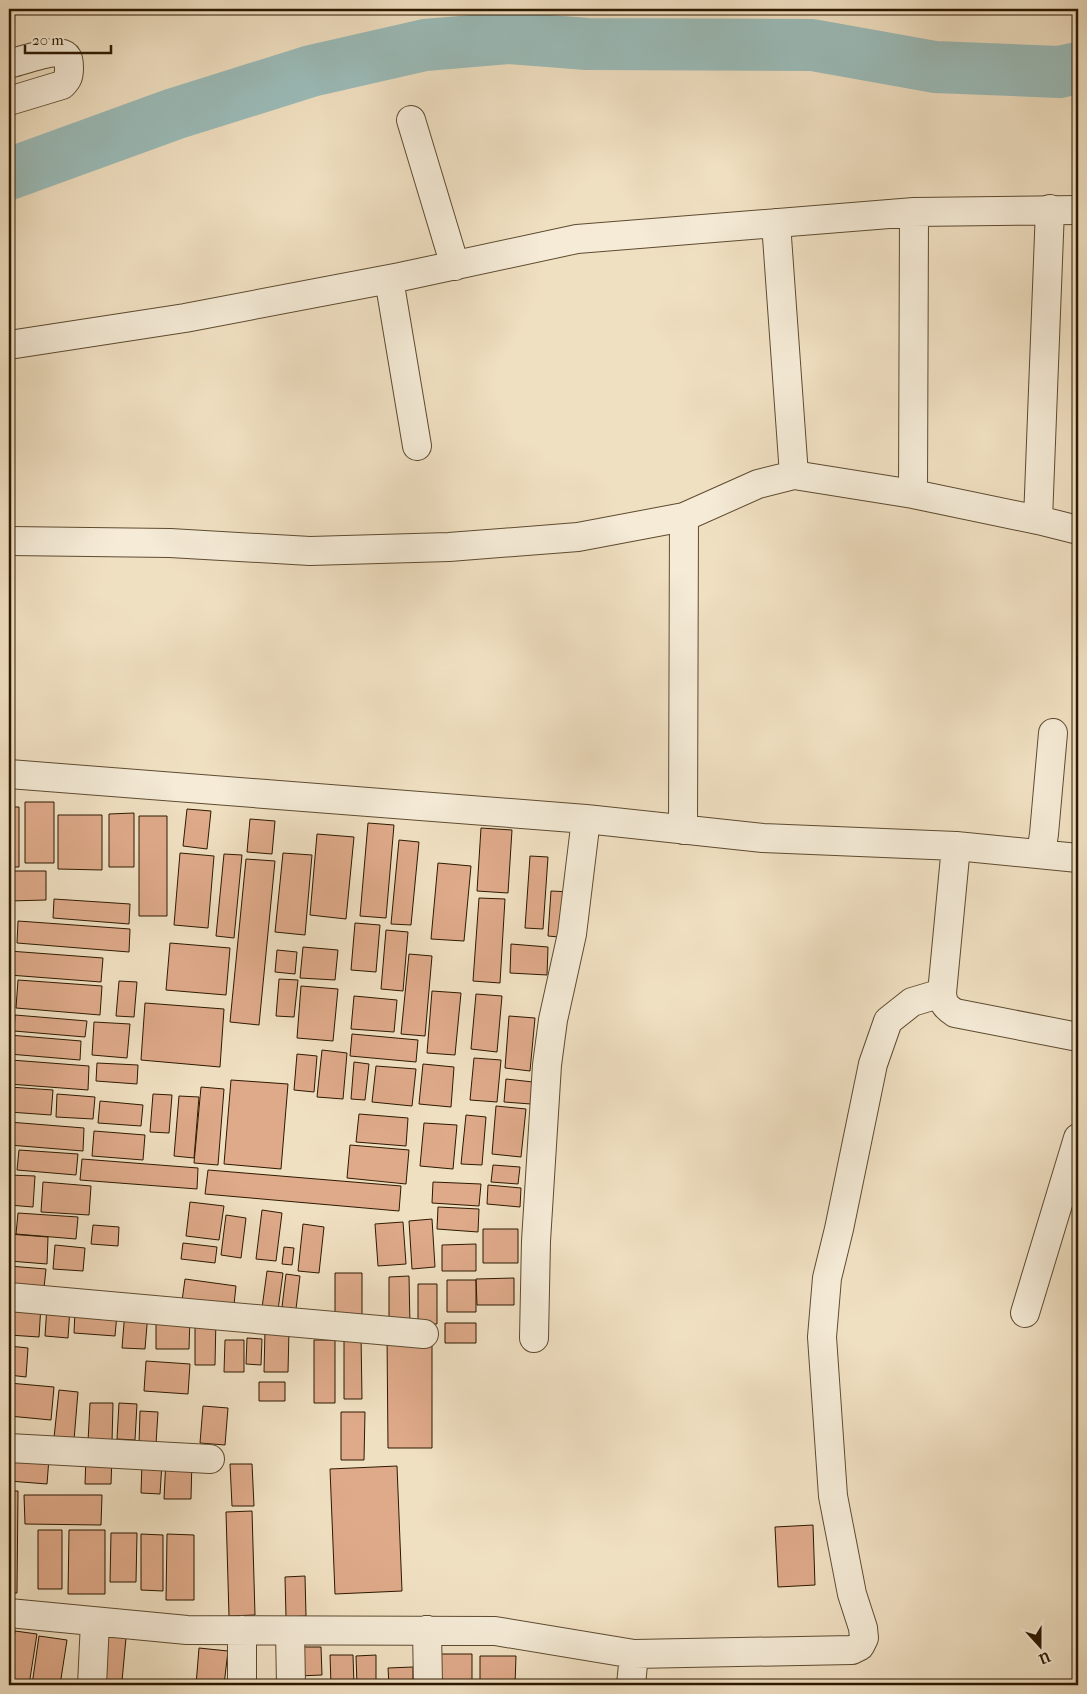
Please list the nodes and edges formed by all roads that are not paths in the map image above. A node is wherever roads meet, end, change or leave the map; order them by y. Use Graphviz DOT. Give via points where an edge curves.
graph roads {
  1 [pos="9,64"];
  2 [pos="9,101"];
  3 [pos="411,120"];
  4 [pos="1050,209"];
  5 [pos="1078,210"];
  6 [pos="914,212"];
  7 [pos="776,223"];
  8 [pos="455,266"];
  9 [pos="389,279"];
  10 [pos="9,345"];
  11 [pos="417,446"];
  12 [pos="794,475"];
  13 [pos="913,494"];
  14 [pos="684,517"];
  15 [pos="1038,520"];
  16 [pos="1078,530"];
  17 [pos="9,542"];
  18 [pos="1052,734"];
  19 [pos="9,774"];
  20 [pos="586,819"];
  21 [pos="683,830"];
  22 [pos="956,846"];
  23 [pos="1040,853"];
  24 [pos="1078,858"];
  25 [pos="942,993"];
  26 [pos="1078,1038"];
  27 [pos="1078,1138"];
  28 [pos="9,1297"];
  29 [pos="1025,1313"];
  30 [pos="424,1334"];
  31 [pos="534,1338"];
  32 [pos="9,1448"];
  33 [pos="210,1459"];
  34 [pos="9,1613"];
  35 [pos="95,1622"];
  36 [pos="242,1630"];
  37 [pos="427,1630"];
  38 [pos="290,1631"];
  39 [pos="634,1654"];
  40 [pos="92,1685"];
  41 [pos="242,1685"];
  42 [pos="291,1685"];
  43 [pos="428,1685"];
  44 [pos="631,1685"];
  1 -- 2 [label="street" via="63,53 67,57 69,75 62,85"];
  3 -- 8 [label="street"];
  4 -- 5 [label="street"];
  4 -- 6 [label="street"];
  4 -- 15 [label="street"];
  6 -- 7 [label="street"];
  6 -- 13 [label="street"];
  7 -- 8 [label="street" via="577,239"];
  7 -- 12 [label="street"];
  8 -- 9 [label="street"];
  9 -- 10 [label="street" via="185,318"];
  9 -- 11 [label="street"];
  12 -- 13 [label="street"];
  12 -- 14 [label="street" via="758,484"];
  13 -- 15 [label="street"];
  14 -- 17 [label="street" via="578,537 449,547 310,551 170,542"];
  14 -- 21 [label="street"];
  15 -- 16 [label="street"];
  18 -- 23 [label="street"];
  19 -- 20 [label="street"];
  20 -- 21 [label="street"];
  20 -- 31 [label="street" via="572,934 553,1020 547,1065 536,1241"];
  21 -- 22 [label="street" via="763,838"];
  22 -- 23 [label="street"];
  22 -- 25 [label="street"];
  23 -- 24 [label="street"];
  25 -- 26 [label="street" via="943,1002 955,1012"];
  25 -- 39 [label="street" via="912,1002 888,1022 873,1064 827,1278 822,1336 833,1496 864,1638 860,1646 852,1650"];
  27 -- 29 [label="street"];
  28 -- 30 [label="street"];
  32 -- 33 [label="street"];
  34 -- 35 [label="street"];
  35 -- 36 [label="street" via="187,1630"];
  35 -- 40 [label="street"];
  36 -- 38 [label="street"];
  36 -- 41 [label="street"];
  37 -- 38 [label="street"];
  37 -- 39 [label="street" via="495,1630"];
  37 -- 43 [label="street"];
  38 -- 42 [label="street"];
  39 -- 44 [label="street"];
}
